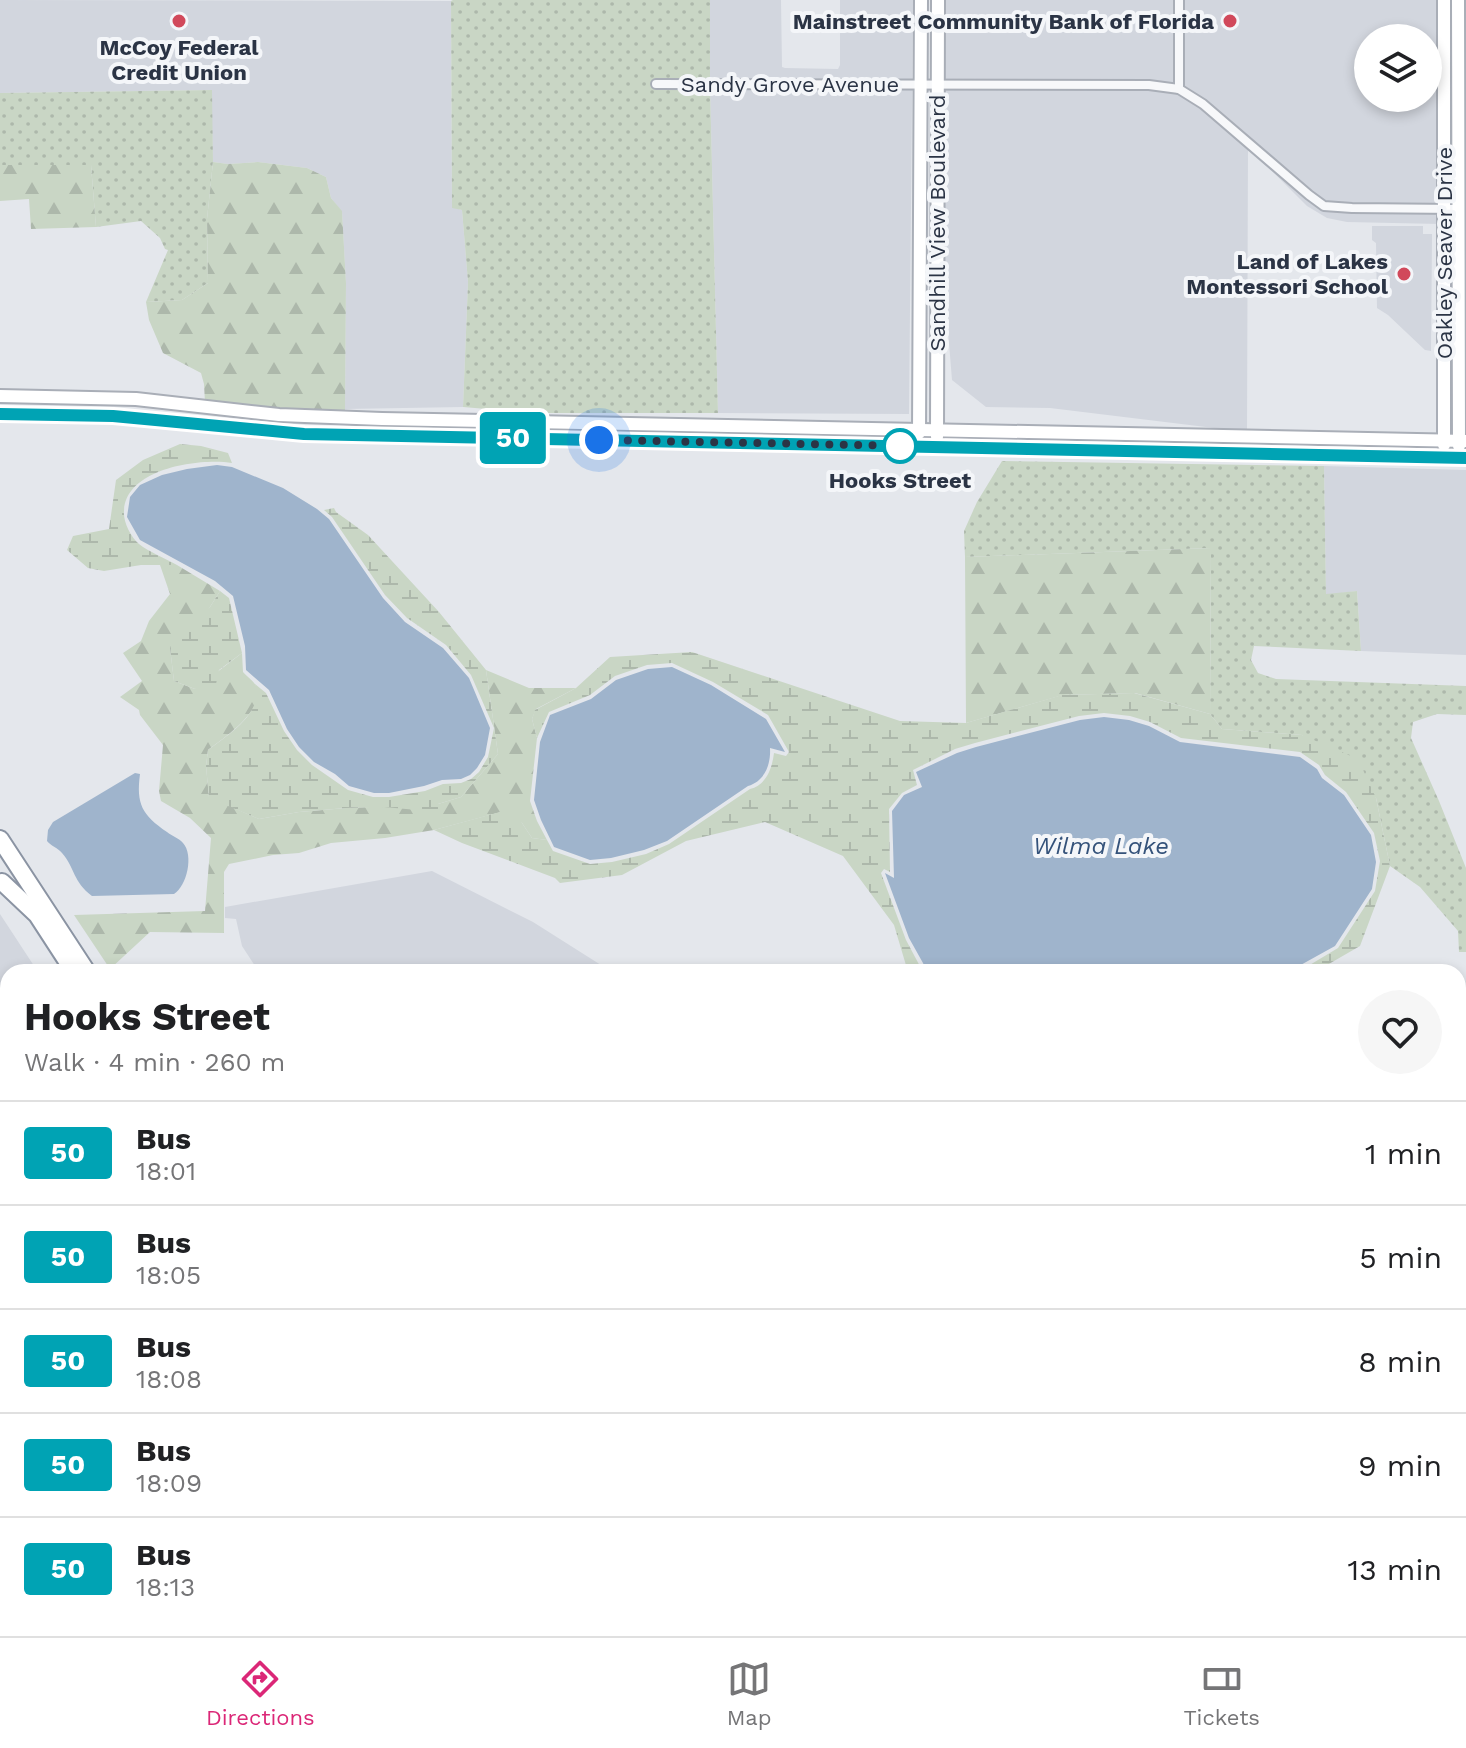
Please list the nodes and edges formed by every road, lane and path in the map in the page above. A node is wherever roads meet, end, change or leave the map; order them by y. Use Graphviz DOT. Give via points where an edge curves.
graph roads {
  1 [pos="921,0"];
  2 [pos="938,0"];
  3 [pos="1179,0"];
  4 [pos="1444,0"];
  5 [pos="1458,0"];
  6 [pos="656,84"];
  7 [pos="921,85"];
  8 [pos="938,85"];
  9 [pos="1179,89"];
  10 [pos="1451,209"];
  11 [pos="920,244"];
  12 [pos="937,244"];
  13 [pos="1444,309"];
  14 [pos="1458,309"];
  15 [pos="0,396"];
  16 [pos="0,414"];
  17 [pos="626,423"];
  18 [pos="919,428"];
  19 [pos="937,429"];
  20 [pos="1235,436"];
  21 [pos="1444,440"];
  22 [pos="1462,440"];
  23 [pos="626,441"];
  24 [pos="919,446"];
  25 [pos="937,446"];
  26 [pos="1235,453"];
  27 [pos="1444,457"];
  28 [pos="1462,458"];
  29 [pos="0,839"];
  30 [pos="1,880"];
  31 [pos="56,964"];
  32 [pos="69,964"];
  33 [pos="82,964"];
  1 -- 7 [label="street, Sandhill View Boulevard"];
  2 -- 8 [label="street, Sandhill View Boulevard"];
  3 -- 9 [label="street"];
  4 -- 10 [label="street, Oakley Seaver Drive"];
  5 -- 10 [label="street, Oakley Seaver Drive"];
  6 -- 7 [label="street, Sandy Grove Avenue"];
  7 -- 8 [label="street, Sandy Grove Avenue"];
  7 -- 11 [label="street, Sandhill View Boulevard"];
  8 -- 9 [label="street, Sandy Grove Avenue"];
  8 -- 12 [label="street, Sandhill View Boulevard"];
  9 -- 10 [label="street, Sandy Grove Avenue" via="1324,206"];
  10 -- 13 [label="street, Oakley Seaver Drive"];
  10 -- 14 [label="street, Oakley Seaver Drive"];
  11 -- 12 [label="street"];
  11 -- 18 [label="street, Sandhill View Boulevard"];
  12 -- 19 [label="street, Sandhill View Boulevard"];
  13 -- 14 [label="street"];
  13 -- 21 [label="street, Oakley Seaver Drive"];
  14 -- 22 [label="street, Oakley Seaver Drive"];
  15 -- 17 [label="street" via="136,399 279,415"];
  16 -- 23 [label="street" via="113,416 304,434"];
  17 -- 18 [label="street"];
  17 -- 23 [label="street"];
  18 -- 19 [label="street"];
  18 -- 24 [label="street, Sandhill View Boulevard"];
  19 -- 20 [label="street"];
  19 -- 25 [label="street, Sandhill View Boulevard"];
  20 -- 21 [label="street"];
  20 -- 26 [label="street"];
  21 -- 22 [label="street"];
  21 -- 27 [label="street, Oakley Seaver Drive"];
  22 -- 28 [label="street, Oakley Seaver Drive"];
  23 -- 24 [label="street"];
  24 -- 25 [label="street"];
  25 -- 26 [label="street"];
  26 -- 27 [label="street"];
  27 -- 28 [label="street"];
  29 -- 33 [label="highway"];
  30 -- 31 [label="highway"];
  30 -- 32 [label="highway" via="37,915"];
}
